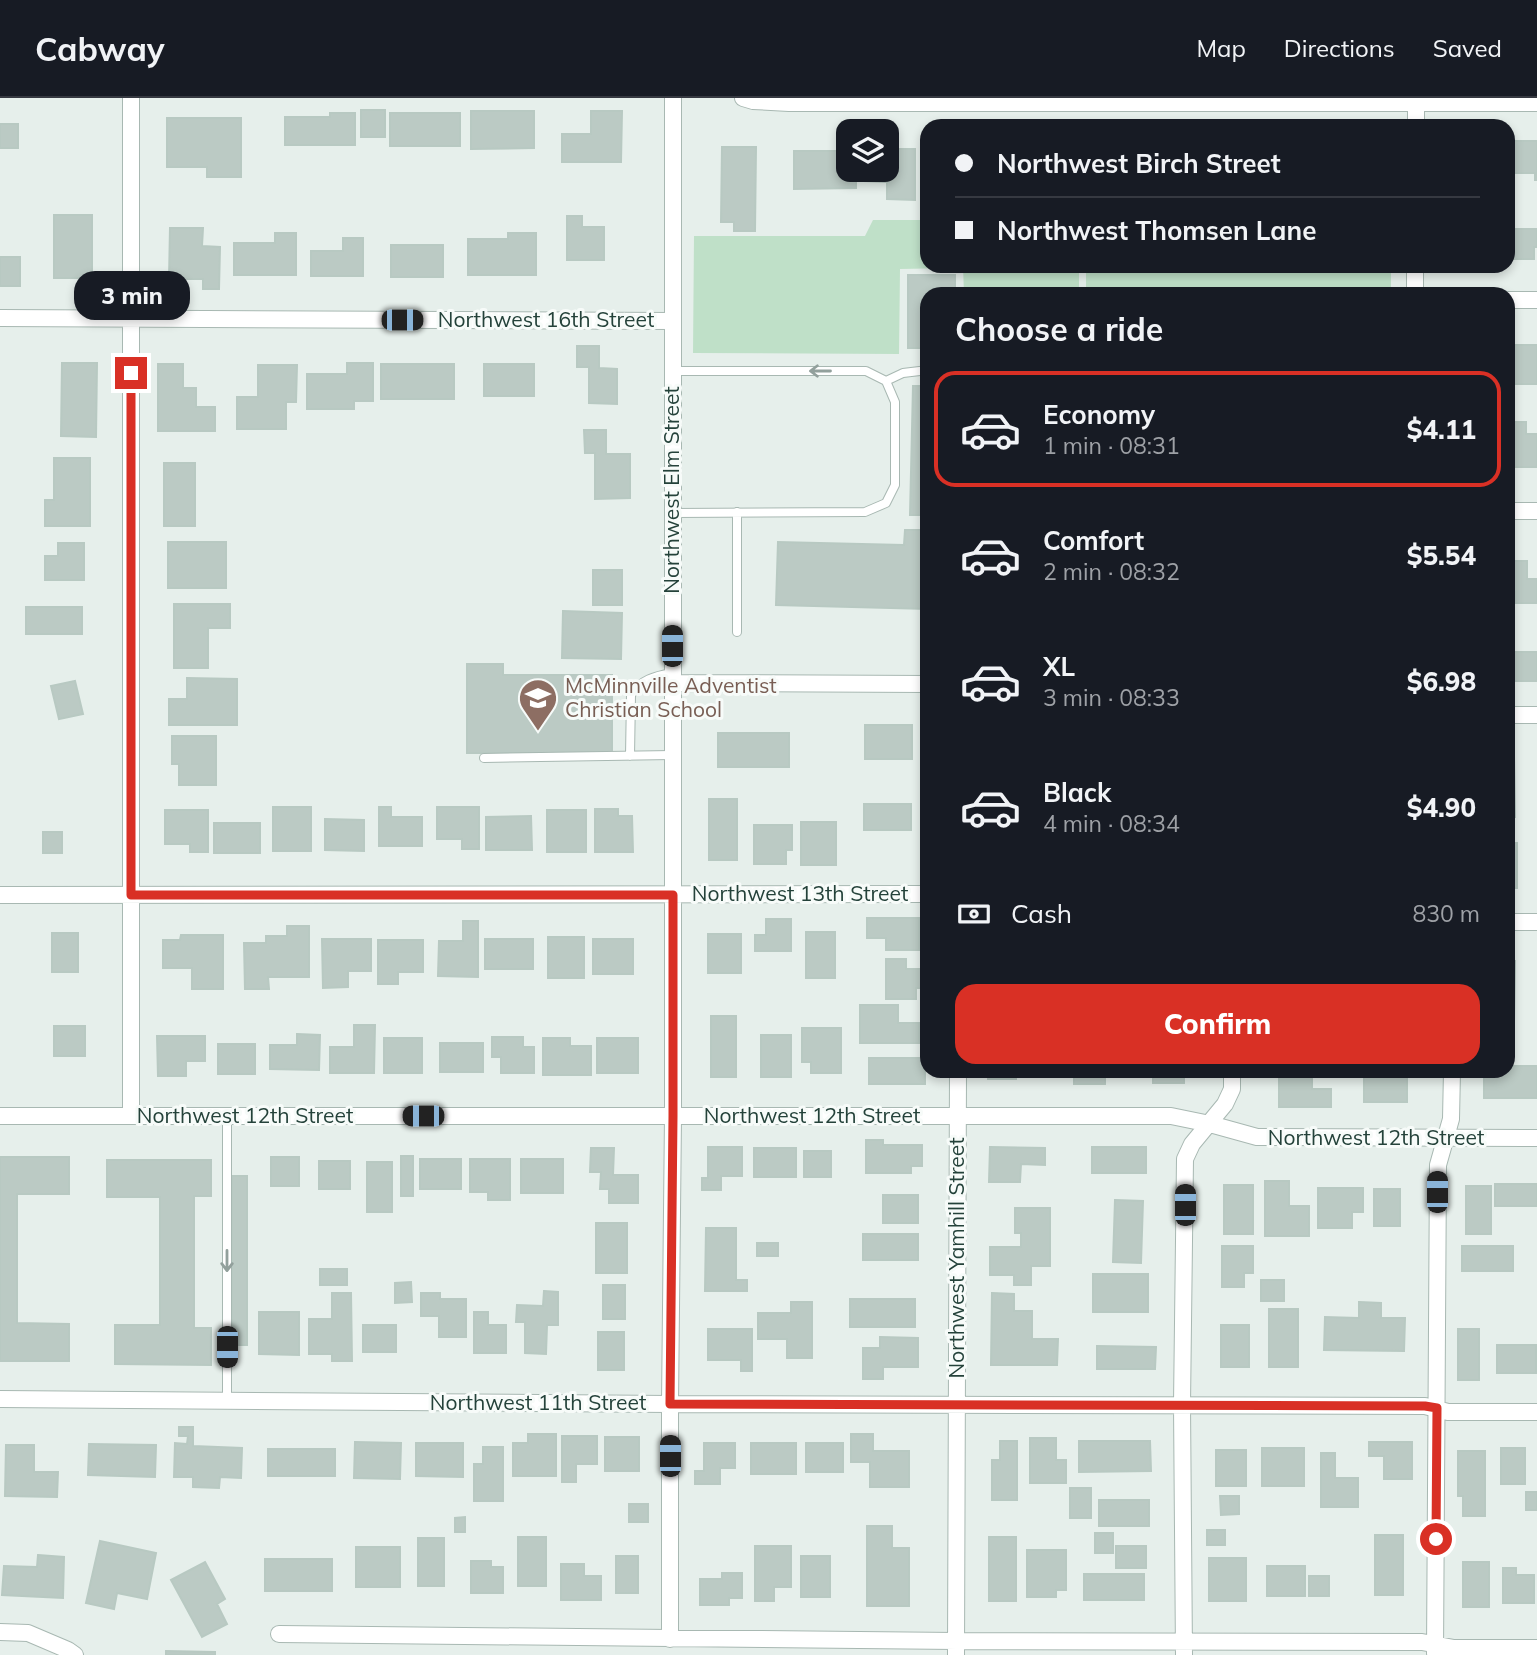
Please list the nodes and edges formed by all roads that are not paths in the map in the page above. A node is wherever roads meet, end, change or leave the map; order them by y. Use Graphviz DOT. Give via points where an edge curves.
graph roads {
  1 [pos="131,98"];
  2 [pos="673,98"];
  3 [pos="743,98"];
  4 [pos="1416,101"];
  5 [pos="1537,103"];
  6 [pos="1416,119"];
  7 [pos="1515,300"];
  8 [pos="1537,300"];
  9 [pos="0,318"];
  10 [pos="131,318"];
  11 [pos="673,321"];
  12 [pos="673,371"];
  13 [pos="920,371"];
  14 [pos="886,381"];
  15 [pos="1515,511"];
  16 [pos="1537,511"];
  17 [pos="737,512"];
  18 [pos="673,513"];
  19 [pos="737,632"];
  20 [pos="672,678"];
  21 [pos="920,684"];
  22 [pos="1515,715"];
  23 [pos="1537,715"];
  24 [pos="673,755"];
  25 [pos="630,756"];
  26 [pos="484,758"];
  27 [pos="920,894"];
  28 [pos="0,895"];
  29 [pos="131,895"];
  30 [pos="673,895"];
  31 [pos="1515,922"];
  32 [pos="1537,922"];
  33 [pos="958,1078"];
  34 [pos="1232,1078"];
  35 [pos="1452,1078"];
  36 [pos="0,1116"];
  37 [pos="131,1116"];
  38 [pos="228,1116"];
  39 [pos="673,1116"];
  40 [pos="958,1116"];
  41 [pos="1210,1124"];
  42 [pos="1446,1138"];
  43 [pos="1537,1138"];
  44 [pos="0,1399"];
  45 [pos="227,1401"];
  46 [pos="670,1404"];
  47 [pos="957,1404"];
  48 [pos="1182,1405"];
  49 [pos="1437,1408"];
  50 [pos="1537,1412"];
  51 [pos="0,1632"];
  52 [pos="279,1634"];
  53 [pos="670,1639"];
  54 [pos="956,1648"];
  55 [pos="1184,1648"];
  56 [pos="1537,1648"];
  57 [pos="1435,1650"];
  58 [pos="75,1655"];
  1 -- 10 [label="street"];
  2 -- 11 [label="street, Northwest Elm Street"];
  3 -- 4 [label="street" via="789,103"];
  4 -- 5 [label="street"];
  4 -- 6 [label="street"];
  7 -- 8 [label="street"];
  9 -- 10 [label="street, Northwest 16th Street"];
  10 -- 11 [label="street, Northwest 16th Street"];
  10 -- 29 [label="street"];
  11 -- 12 [label="street, Northwest Elm Street"];
  14 -- 12 [label="lane, one-way" via="866,371"];
  12 -- 18 [label="street, Northwest Elm Street"];
  13 -- 14 [label="lane"];
  14 -- 17 [label="lane" via="895,402 895,485 886,503 865,512"];
  15 -- 16 [label="street"];
  17 -- 18 [label="lane"];
  17 -- 19 [label="lane"];
  18 -- 20 [label="street, Northwest Elm Street"];
  20 -- 21 [label="street"];
  20 -- 24 [label="street, Northwest Elm Street"];
  20 -- 25 [label="lane" via="657,675 642,682 631,695"];
  22 -- 23 [label="street"];
  24 -- 25 [label="lane"];
  24 -- 30 [label="street, Northwest Elm Street"];
  25 -- 26 [label="lane"];
  27 -- 30 [label="street, Northwest 13th Street"];
  28 -- 29 [label="street, Northwest 13th Street"];
  29 -- 30 [label="street, Northwest 13th Street"];
  29 -- 37 [label="street"];
  30 -- 39 [label="street, Northwest Elm Street"];
  31 -- 32 [label="street"];
  33 -- 40 [label="street, Northwest Yamhill Street"];
  34 -- 41 [label="street" via="1225,1104"];
  35 -- 42 [label="street"];
  36 -- 37 [label="street, Northwest 12th Street"];
  37 -- 38 [label="street, Northwest 12th Street"];
  38 -- 39 [label="street, Northwest 12th Street"];
  38 -- 45 [label="lane, one-way"];
  39 -- 40 [label="street, Northwest 12th Street"];
  39 -- 46 [label="street, Northwest Elm Street"];
  40 -- 41 [label="street, Northwest 12th Street" via="1171,1116"];
  40 -- 47 [label="street, Northwest Yamhill Street"];
  41 -- 42 [label="street, Northwest 12th Street" via="1257,1138"];
  41 -- 48 [label="street" via="1185,1158"];
  42 -- 43 [label="street, Northwest 12th Street"];
  42 -- 49 [label="street" via="1437,1165"];
  44 -- 45 [label="street, Northwest 11th Street"];
  45 -- 46 [label="street, Northwest 11th Street"];
  46 -- 47 [label="street, Northwest 11th Street"];
  46 -- 53 [label="street, Northwest Elm Street"];
  47 -- 48 [label="street, Northwest 11th Street"];
  47 -- 54 [label="street, Northwest Yamhill Street"];
  48 -- 49 [label="street, Northwest 11th Street"];
  48 -- 55 [label="street"];
  49 -- 50 [label="street, Northwest 11th Street" via="1448,1412"];
  49 -- 57 [label="street"];
  51 -- 58 [label="street" via="28,1633"];
  52 -- 53 [label="street"];
  53 -- 54 [label="street"];
  54 -- 55 [label="street"];
  55 -- 57 [label="street" via="1422,1642"];
  56 -- 57 [label="street"];
}
